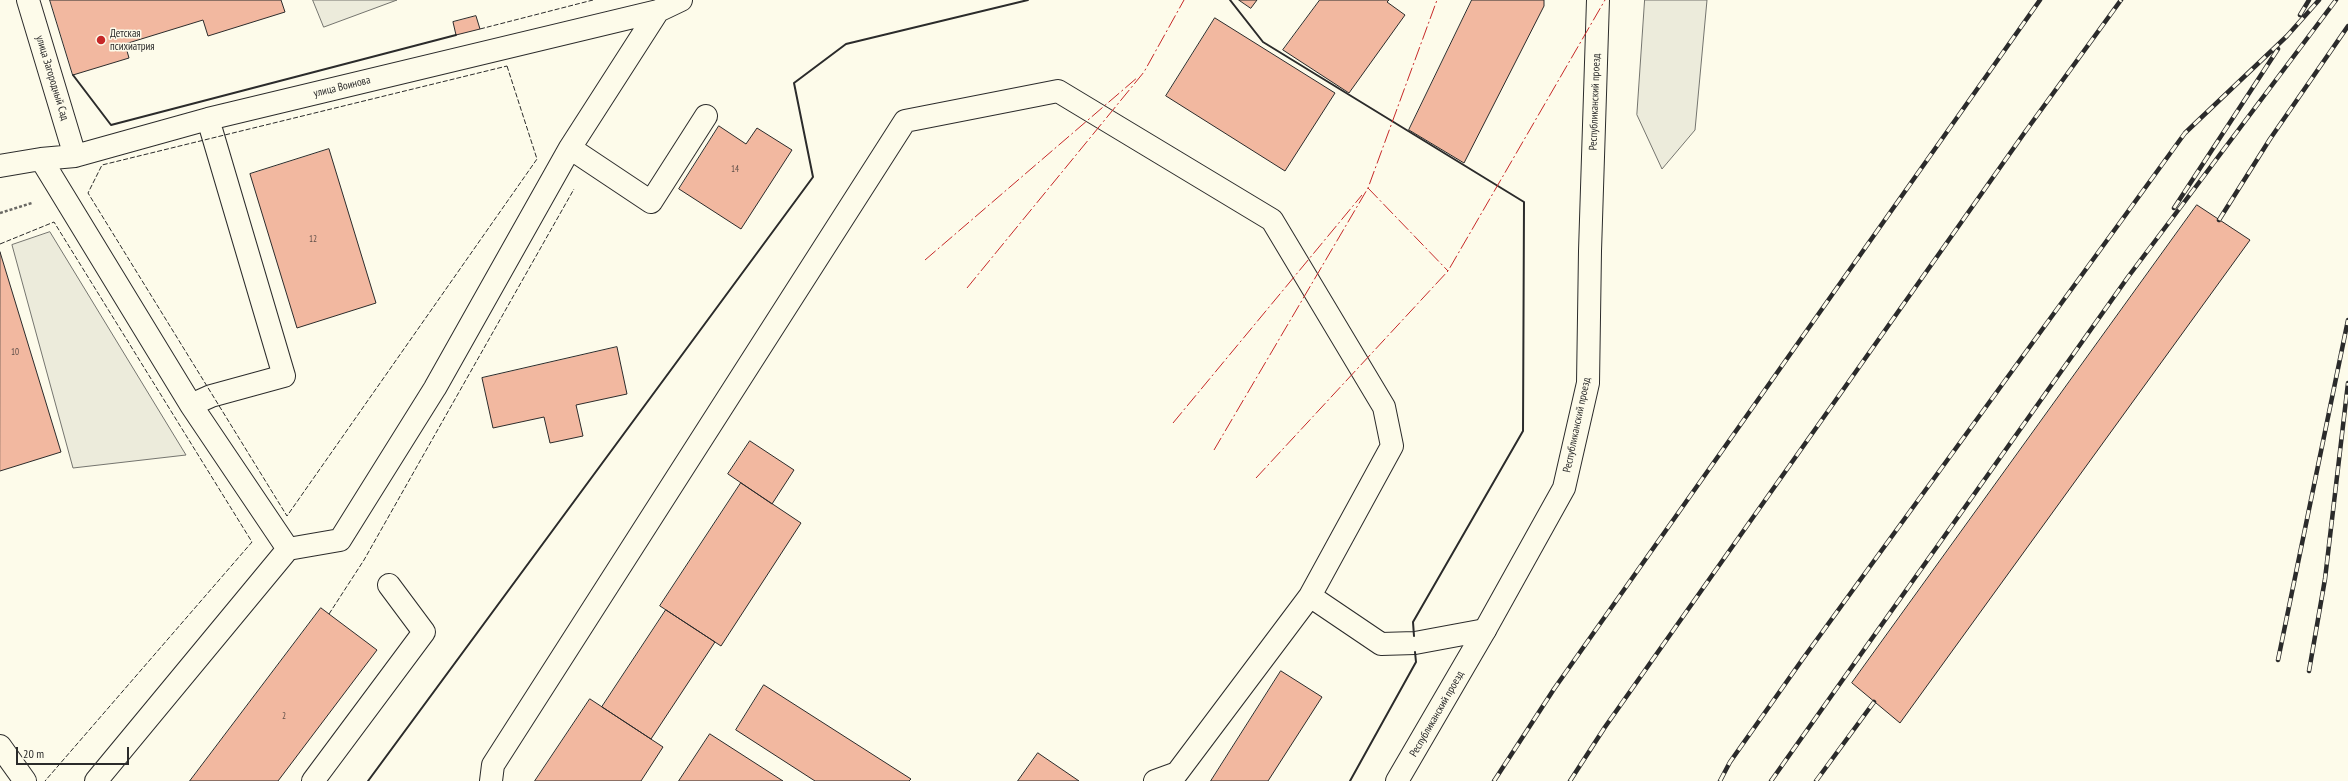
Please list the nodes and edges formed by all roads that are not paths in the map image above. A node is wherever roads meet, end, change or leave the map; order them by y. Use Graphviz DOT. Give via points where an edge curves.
graph roads {
  1 [pos="28,0"];
  2 [pos="681,0"];
  3 [pos="1598,0"];
  4 [pos="658,11"];
  5 [pos="706,116"];
  6 [pos="208,119"];
  7 [pos="570,148"];
  8 [pos="75,156"];
  9 [pos="41,158"];
  10 [pos="0,166"];
  11 [pos="191,405"];
  12 [pos="288,549"];
  13 [pos="389,585"];
  14 [pos="1310,596"];
  15 [pos="1485,630"];
  16 [pos="0,746"];
  17 [pos="25,781"];
  18 [pos="96,781"];
  19 [pos="313,781"];
  20 [pos="491,781"];
  21 [pos="1155,781"];
  22 [pos="1397,781"];
  1 -- 8 [label="street, улица Загородный Сад"];
  2 -- 4 [label="street, улица Воинова"];
  3 -- 15 [label="street, Республиканский проезд" via="1588,383 1564,488"];
  4 -- 6 [label="street, улица Воинова"];
  4 -- 7 [label="street"];
  5 -- 7 [label="street" via="652,202"];
  6 -- 8 [label="street, улица Воинова"];
  6 -- 11 [label="street" via="284,376 211,396"];
  7 -- 12 [label="street" via="435,388 340,540"];
  8 -- 9 [label="street, улица Воинова"];
  9 -- 10 [label="street, улица Воинова"];
  9 -- 11 [label="street"];
  11 -- 12 [label="street"];
  12 -- 18 [label="street"];
  13 -- 19 [label="street" via="424,632"];
  14 -- 15 [label="street" via="1381,644 1415,643"];
  14 -- 20 [label="street" via="1392,446 1384,407 1272,220 1058,91 905,121 492,765"];
  14 -- 21 [label="street" via="1177,773"];
  15 -- 22 [label="street, Республиканский проезд"];
  16 -- 17 [label="street"];
}
